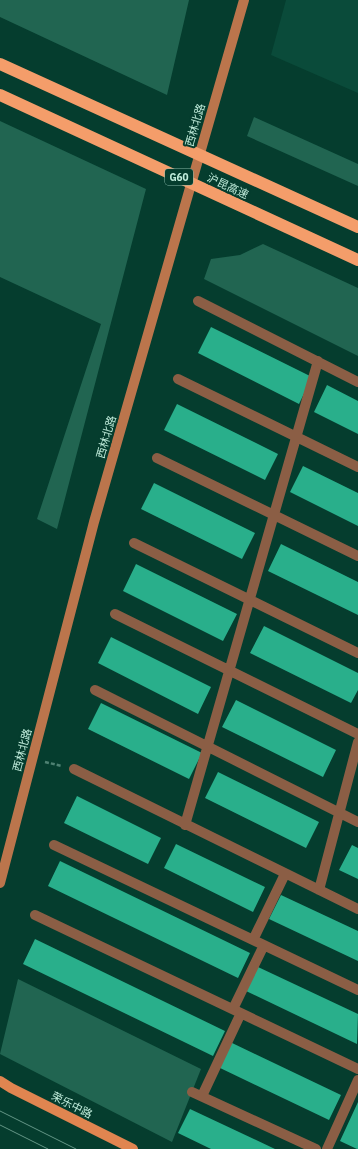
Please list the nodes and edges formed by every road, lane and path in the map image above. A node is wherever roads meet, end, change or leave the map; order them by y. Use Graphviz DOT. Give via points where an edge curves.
graph roads {
  1 [pos="244,0"];
  2 [pos="0,64"];
  3 [pos="0,95"];
  4 [pos="358,227"];
  5 [pos="358,260"];
  6 [pos="198,302"];
  7 [pos="318,361"];
  8 [pos="178,379"];
  9 [pos="358,382"];
  10 [pos="296,437"];
  11 [pos="157,458"];
  12 [pos="358,467"];
  13 [pos="274,515"];
  14 [pos="134,543"];
  15 [pos="358,556"];
  16 [pos="250,600"];
  17 [pos="115,614"];
  18 [pos="358,653"];
  19 [pos="230,670"];
  20 [pos="95,690"];
  21 [pos="358,734"];
  22 [pos="358,742"];
  23 [pos="208,747"];
  24 [pos="32,758"];
  25 [pos="74,769"];
  26 [pos="339,812"];
  27 [pos="358,822"];
  28 [pos="186,825"];
  29 [pos="54,845"];
  30 [pos="285,874"];
  31 [pos="0,883"];
  32 [pos="319,890"];
  33 [pos="358,909"];
  34 [pos="35,915"];
  35 [pos="253,940"];
  36 [pos="264,945"];
  37 [pos="358,990"];
  38 [pos="237,1011"];
  39 [pos="358,1069"];
  40 [pos="358,1080"];
  41 [pos="0,1081"];
  42 [pos="192,1092"];
  43 [pos="202,1096"];
  44 [pos="133,1149"];
  45 [pos="316,1149"];
  46 [pos="327,1149"];
  1 -- 24 [label="street, 西林北路" via="94,522"];
  2 -- 4 [label="highway, 沪昆高速 / G60, bridge"];
  3 -- 5 [label="highway, 沪昆高速 / G60, bridge"];
  6 -- 7 [label="street"];
  7 -- 9 [label="street"];
  7 -- 10 [label="street"];
  8 -- 10 [label="street"];
  10 -- 12 [label="street"];
  10 -- 13 [label="street"];
  11 -- 13 [label="street"];
  13 -- 15 [label="street"];
  13 -- 16 [label="street"];
  14 -- 16 [label="street"];
  16 -- 18 [label="street"];
  16 -- 19 [label="street"];
  17 -- 19 [label="street"];
  19 -- 21 [label="street"];
  19 -- 23 [label="street"];
  20 -- 23 [label="street"];
  22 -- 26 [label="street"];
  23 -- 26 [label="street"];
  23 -- 28 [label="street"];
  24 -- 25 [label="path"];
  24 -- 31 [label="street, 西林北路"];
  25 -- 28 [label="street"];
  26 -- 27 [label="street"];
  26 -- 32 [label="street"];
  28 -- 30 [label="street"];
  29 -- 35 [label="street"];
  30 -- 32 [label="street"];
  30 -- 35 [label="street"];
  32 -- 33 [label="street"];
  34 -- 38 [label="street"];
  35 -- 36 [label="street"];
  36 -- 37 [label="street"];
  36 -- 38 [label="street"];
  38 -- 39 [label="street"];
  38 -- 43 [label="street"];
  40 -- 46 [label="street"];
  41 -- 44 [label="main road, 荣乐中路"];
  42 -- 43 [label="street"];
  43 -- 45 [label="street"];
}
